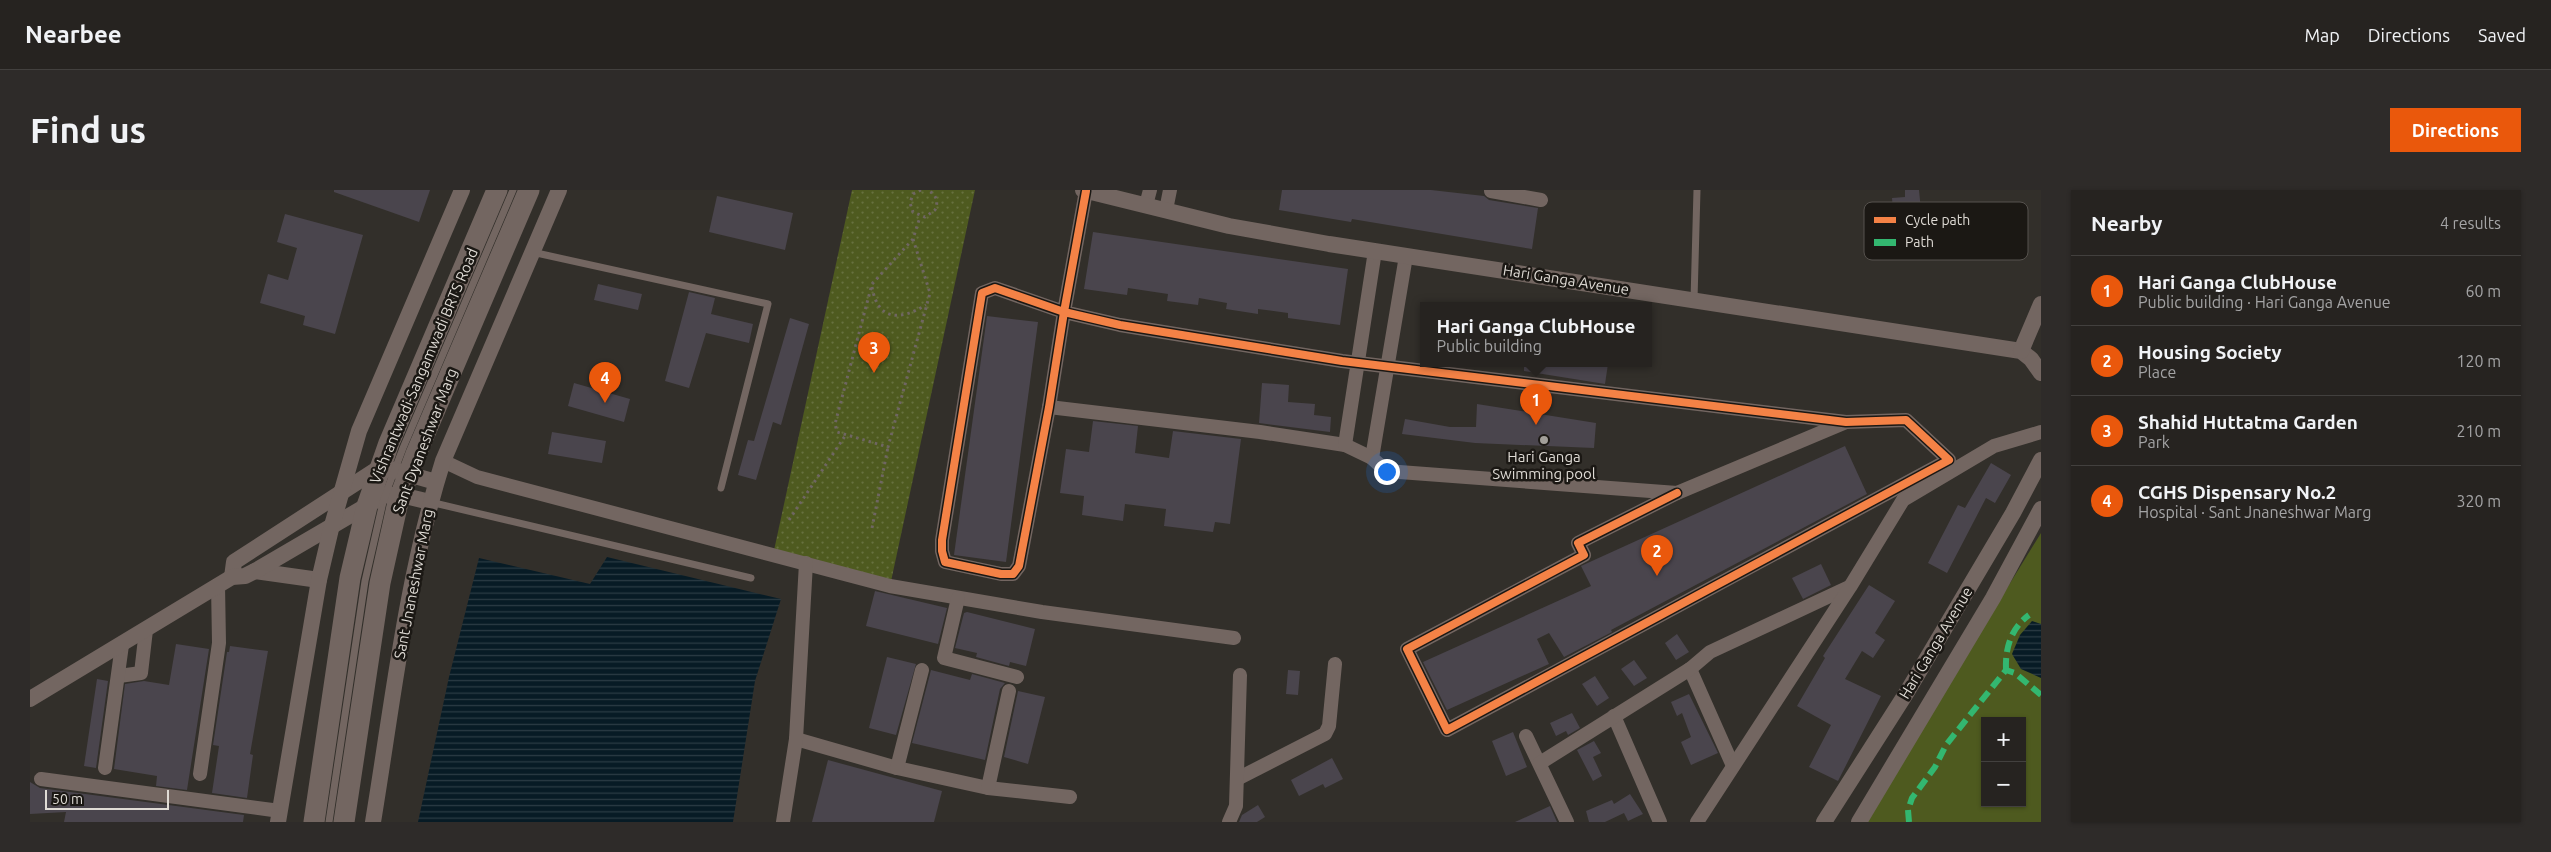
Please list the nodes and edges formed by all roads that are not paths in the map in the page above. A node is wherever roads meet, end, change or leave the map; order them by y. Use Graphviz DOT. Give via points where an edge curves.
graph roads {
  1 [pos="462,190"];
  2 [pos="497,190"];
  3 [pos="513,190"];
  4 [pos="529,190"];
  5 [pos="559,190"];
  6 [pos="1085,190"];
  7 [pos="1170,190"];
  8 [pos="1489,190"];
  9 [pos="1697,190"];
  10 [pos="1148,197"];
  11 [pos="1541,200"];
  12 [pos="1166,210"];
  13 [pos="1375,251"];
  14 [pos="532,252"];
  15 [pos="1406,256"];
  16 [pos="1694,300"];
  17 [pos="2041,304"];
  18 [pos="1064,312"];
  19 [pos="2020,351"];
  20 [pos="1358,363"];
  21 [pos="1388,366"];
  22 [pos="2041,373"];
  23 [pos="1049,407"];
  24 [pos="1846,422"];
  25 [pos="2041,432"];
  26 [pos="1345,445"];
  27 [pos="1372,458"];
  28 [pos="443,460"];
  29 [pos="2041,460"];
  30 [pos="394,471"];
  31 [pos="436,482"];
  32 [pos="721,488"];
  33 [pos="343,490"];
  34 [pos="1677,493"];
  35 [pos="393,495"];
  36 [pos="430,502"];
  37 [pos="367,506"];
  38 [pos="2041,509"];
  39 [pos="331,529"];
  40 [pos="806,563"];
  41 [pos="255,571"];
  42 [pos="232,577"];
  43 [pos="751,578"];
  44 [pos="319,580"];
  45 [pos="218,585"];
  46 [pos="1850,587"];
  47 [pos="958,598"];
  48 [pos="146,630"];
  49 [pos="1234,638"];
  50 [pos="122,646"];
  51 [pos="1335,664"];
  52 [pos="1690,669"];
  53 [pos="922,670"];
  54 [pos="1240,675"];
  55 [pos="119,676"];
  56 [pos="1017,677"];
  57 [pos="1008,691"];
  58 [pos="30,699"];
  59 [pos="1614,716"];
  60 [pos="1526,736"];
  61 [pos="796,739"];
  62 [pos="1540,763"];
  63 [pos="1733,766"];
  64 [pos="105,768"];
  65 [pos="897,768"];
  66 [pos="200,774"];
  67 [pos="41,779"];
  68 [pos="1237,779"];
  69 [pos="988,788"];
  70 [pos="1070,797"];
  71 [pos="279,816"];
  72 [pos="314,822"];
  73 [pos="329,822"];
  74 [pos="344,822"];
  75 [pos="373,822"];
  76 [pos="783,822"];
  77 [pos="1229,822"];
  78 [pos="1566,822"];
  79 [pos="1660,822"];
  80 [pos="1697,822"];
  81 [pos="1824,822"];
  82 [pos="1859,822"];
  1 -- 33 [label="street" via="359,431"];
  2 -- 30 [label="main road, Sant Dyaneshwar Marg"];
  3 -- 30 [label="lane, Vishrantwadi-Sangamwadi BRTS Road"];
  4 -- 30 [label="main road, Sant Dyaneshwar Marg"];
  5 -- 14 [label="street, Sant Jnaneshwar Marg"];
  6 -- 10 [label="street, Hari Ganga Avenue"];
  6 -- 18 [label="street"];
  7 -- 12 [label="street"];
  8 -- 11 [label="street"];
  9 -- 16 [label="lane"];
  10 -- 12 [label="street, Hari Ganga Avenue"];
  12 -- 13 [label="street, Hari Ganga Avenue" via="1229,226"];
  13 -- 15 [label="street, Hari Ganga Avenue"];
  13 -- 20 [label="street"];
  14 -- 28 [label="street, Sant Jnaneshwar Marg"];
  14 -- 32 [label="lane" via="768,304"];
  15 -- 16 [label="street, Hari Ganga Avenue"];
  15 -- 21 [label="street"];
  16 -- 19 [label="street, Hari Ganga Avenue"];
  17 -- 19 [label="street"];
  18 -- 20 [label="street" via="1120,325"];
  18 -- 23 [label="street"];
  18 -- 23 [label="street" via="995,288 982,293 942,540 946,562 1001,574 1012,574 1019,566"];
  19 -- 22 [label="street"];
  20 -- 21 [label="street"];
  20 -- 26 [label="street"];
  21 -- 24 [label="street"];
  21 -- 27 [label="street"];
  23 -- 26 [label="street" via="1250,430"];
  24 -- 34 [label="street"];
  24 -- 34 [label="street" via="1906,420 1949,460 1447,730 1406,649 1584,556 1578,542"];
  25 -- 46 [label="street" via="1994,446 1903,500"];
  26 -- 27 [label="street"];
  27 -- 34 [label="street" via="1386,471"];
  28 -- 31 [label="street, Sant Jnaneshwar Marg"];
  28 -- 40 [label="street" via="477,477"];
  29 -- 81 [label="street, Hari Ganga Avenue" via="1912,684"];
  30 -- 31 [label="street"];
  30 -- 33 [label="street"];
  30 -- 35 [label="main road, Sant Dyaneshwar Marg"];
  30 -- 37 [label="main road, Sant Dyaneshwar Marg"];
  31 -- 36 [label="street, Sant Jnaneshwar Marg"];
  33 -- 39 [label="street"];
  33 -- 42 [label="street" via="234,562"];
  35 -- 36 [label="street"];
  35 -- 37 [label="street"];
  35 -- 73 [label="lane, Vishrantwadi-Sangamwadi BRTS Road" via="365,581"];
  35 -- 74 [label="main road, Sant Dyaneshwar Marg"];
  36 -- 43 [label="lane"];
  36 -- 75 [label="street, Sant Jnaneshwar Marg" via="411,589"];
  37 -- 39 [label="street"];
  37 -- 72 [label="main road, Sant Dyaneshwar Marg" via="350,578"];
  38 -- 82 [label="street, Hari Ganga Avenue" via="1993,598"];
  39 -- 41 [label="street"];
  39 -- 44 [label="street"];
  40 -- 47 [label="street" via="890,586"];
  40 -- 61 [label="street"];
  41 -- 42 [label="street"];
  41 -- 44 [label="street"];
  42 -- 45 [label="street"];
  44 -- 71 [label="street"];
  45 -- 48 [label="street"];
  45 -- 66 [label="street" via="219,643"];
  46 -- 52 [label="street" via="1710,652"];
  46 -- 63 [label="street"];
  47 -- 49 [label="street"];
  47 -- 56 [label="street" via="944,658"];
  48 -- 50 [label="street"];
  48 -- 55 [label="street" via="142,673"];
  50 -- 55 [label="street"];
  50 -- 58 [label="street"];
  51 -- 68 [label="street" via="1329,726 1325,734"];
  52 -- 59 [label="street"];
  52 -- 63 [label="street"];
  53 -- 65 [label="street"];
  54 -- 68 [label="street"];
  55 -- 64 [label="street"];
  57 -- 69 [label="street"];
  59 -- 62 [label="street"];
  59 -- 79 [label="street"];
  60 -- 62 [label="street"];
  61 -- 65 [label="street"];
  61 -- 76 [label="street"];
  62 -- 78 [label="street"];
  63 -- 80 [label="street"];
  65 -- 69 [label="street"];
  67 -- 71 [label="street"];
  68 -- 77 [label="street" via="1236,806"];
  69 -- 70 [label="street"];
}
